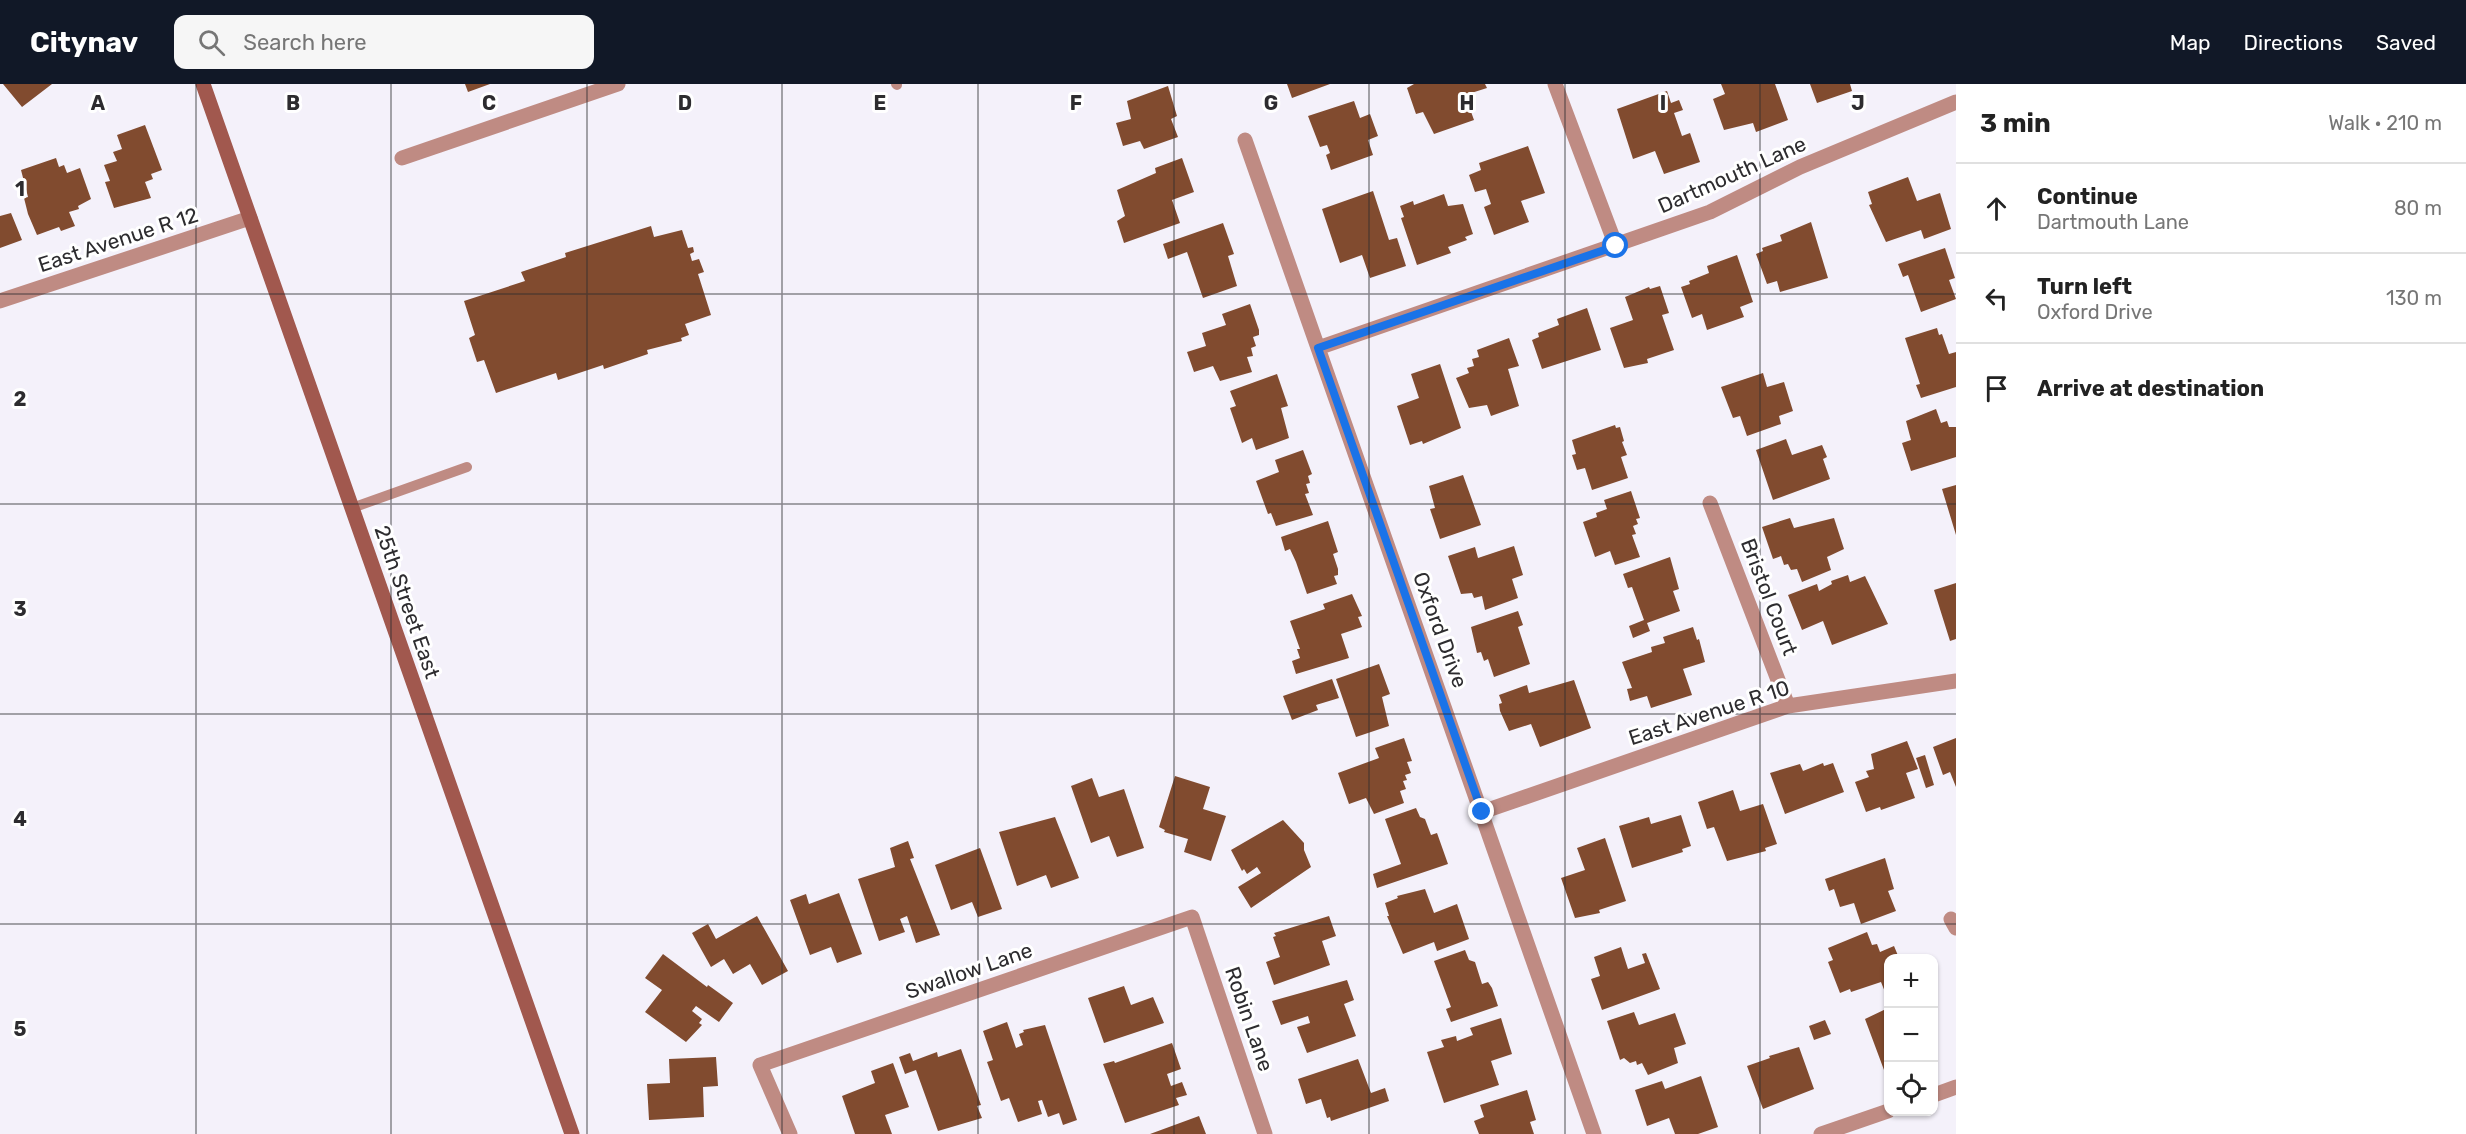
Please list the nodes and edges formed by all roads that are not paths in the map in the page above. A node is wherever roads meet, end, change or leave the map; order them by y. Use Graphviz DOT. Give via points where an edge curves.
graph roads {
  1 [pos="203,84"];
  2 [pos="618,84"];
  3 [pos="1555,84"];
  4 [pos="1956,102"];
  5 [pos="1245,140"];
  6 [pos="402,158"];
  7 [pos="250,218"];
  8 [pos="1616,246"];
  9 [pos="0,301"];
  10 [pos="1318,348"];
  11 [pos="467,467"];
  12 [pos="1710,503"];
  13 [pos="352,508"];
  14 [pos="1956,681"];
  15 [pos="1788,706"];
  16 [pos="1482,812"];
  17 [pos="1192,917"];
  18 [pos="1956,1088"];
  19 [pos="1938,1094"];
  20 [pos="1884,1112"];
  21 [pos="572,1134"];
  22 [pos="790,1134"];
  23 [pos="1265,1134"];
  24 [pos="1594,1134"];
  25 [pos="1821,1134"];
  1 -- 7 [label="main road, 25th Street East"];
  2 -- 6 [label="street"];
  3 -- 8 [label="street"];
  4 -- 8 [label="street, Dartmouth Lane" via="1800,167 1710,212"];
  5 -- 10 [label="street, Oxford Drive"];
  7 -- 9 [label="street, East Avenue R 12"];
  7 -- 13 [label="main road, 25th Street East"];
  8 -- 10 [label="street, Dartmouth Lane"];
  10 -- 16 [label="street, Oxford Drive"];
  11 -- 13 [label="lane"];
  12 -- 15 [label="street, Bristol Court"];
  13 -- 21 [label="main road, 25th Street East"];
  14 -- 15 [label="street, East Avenue R 10"];
  15 -- 16 [label="street, East Avenue R 10"];
  16 -- 24 [label="street, Oxford Drive"];
  17 -- 22 [label="street, Swallow Lane" via="759,1065"];
  17 -- 23 [label="street, Robin Lane"];
  18 -- 19 [label="street"];
  20 -- 25 [label="street"];
}
